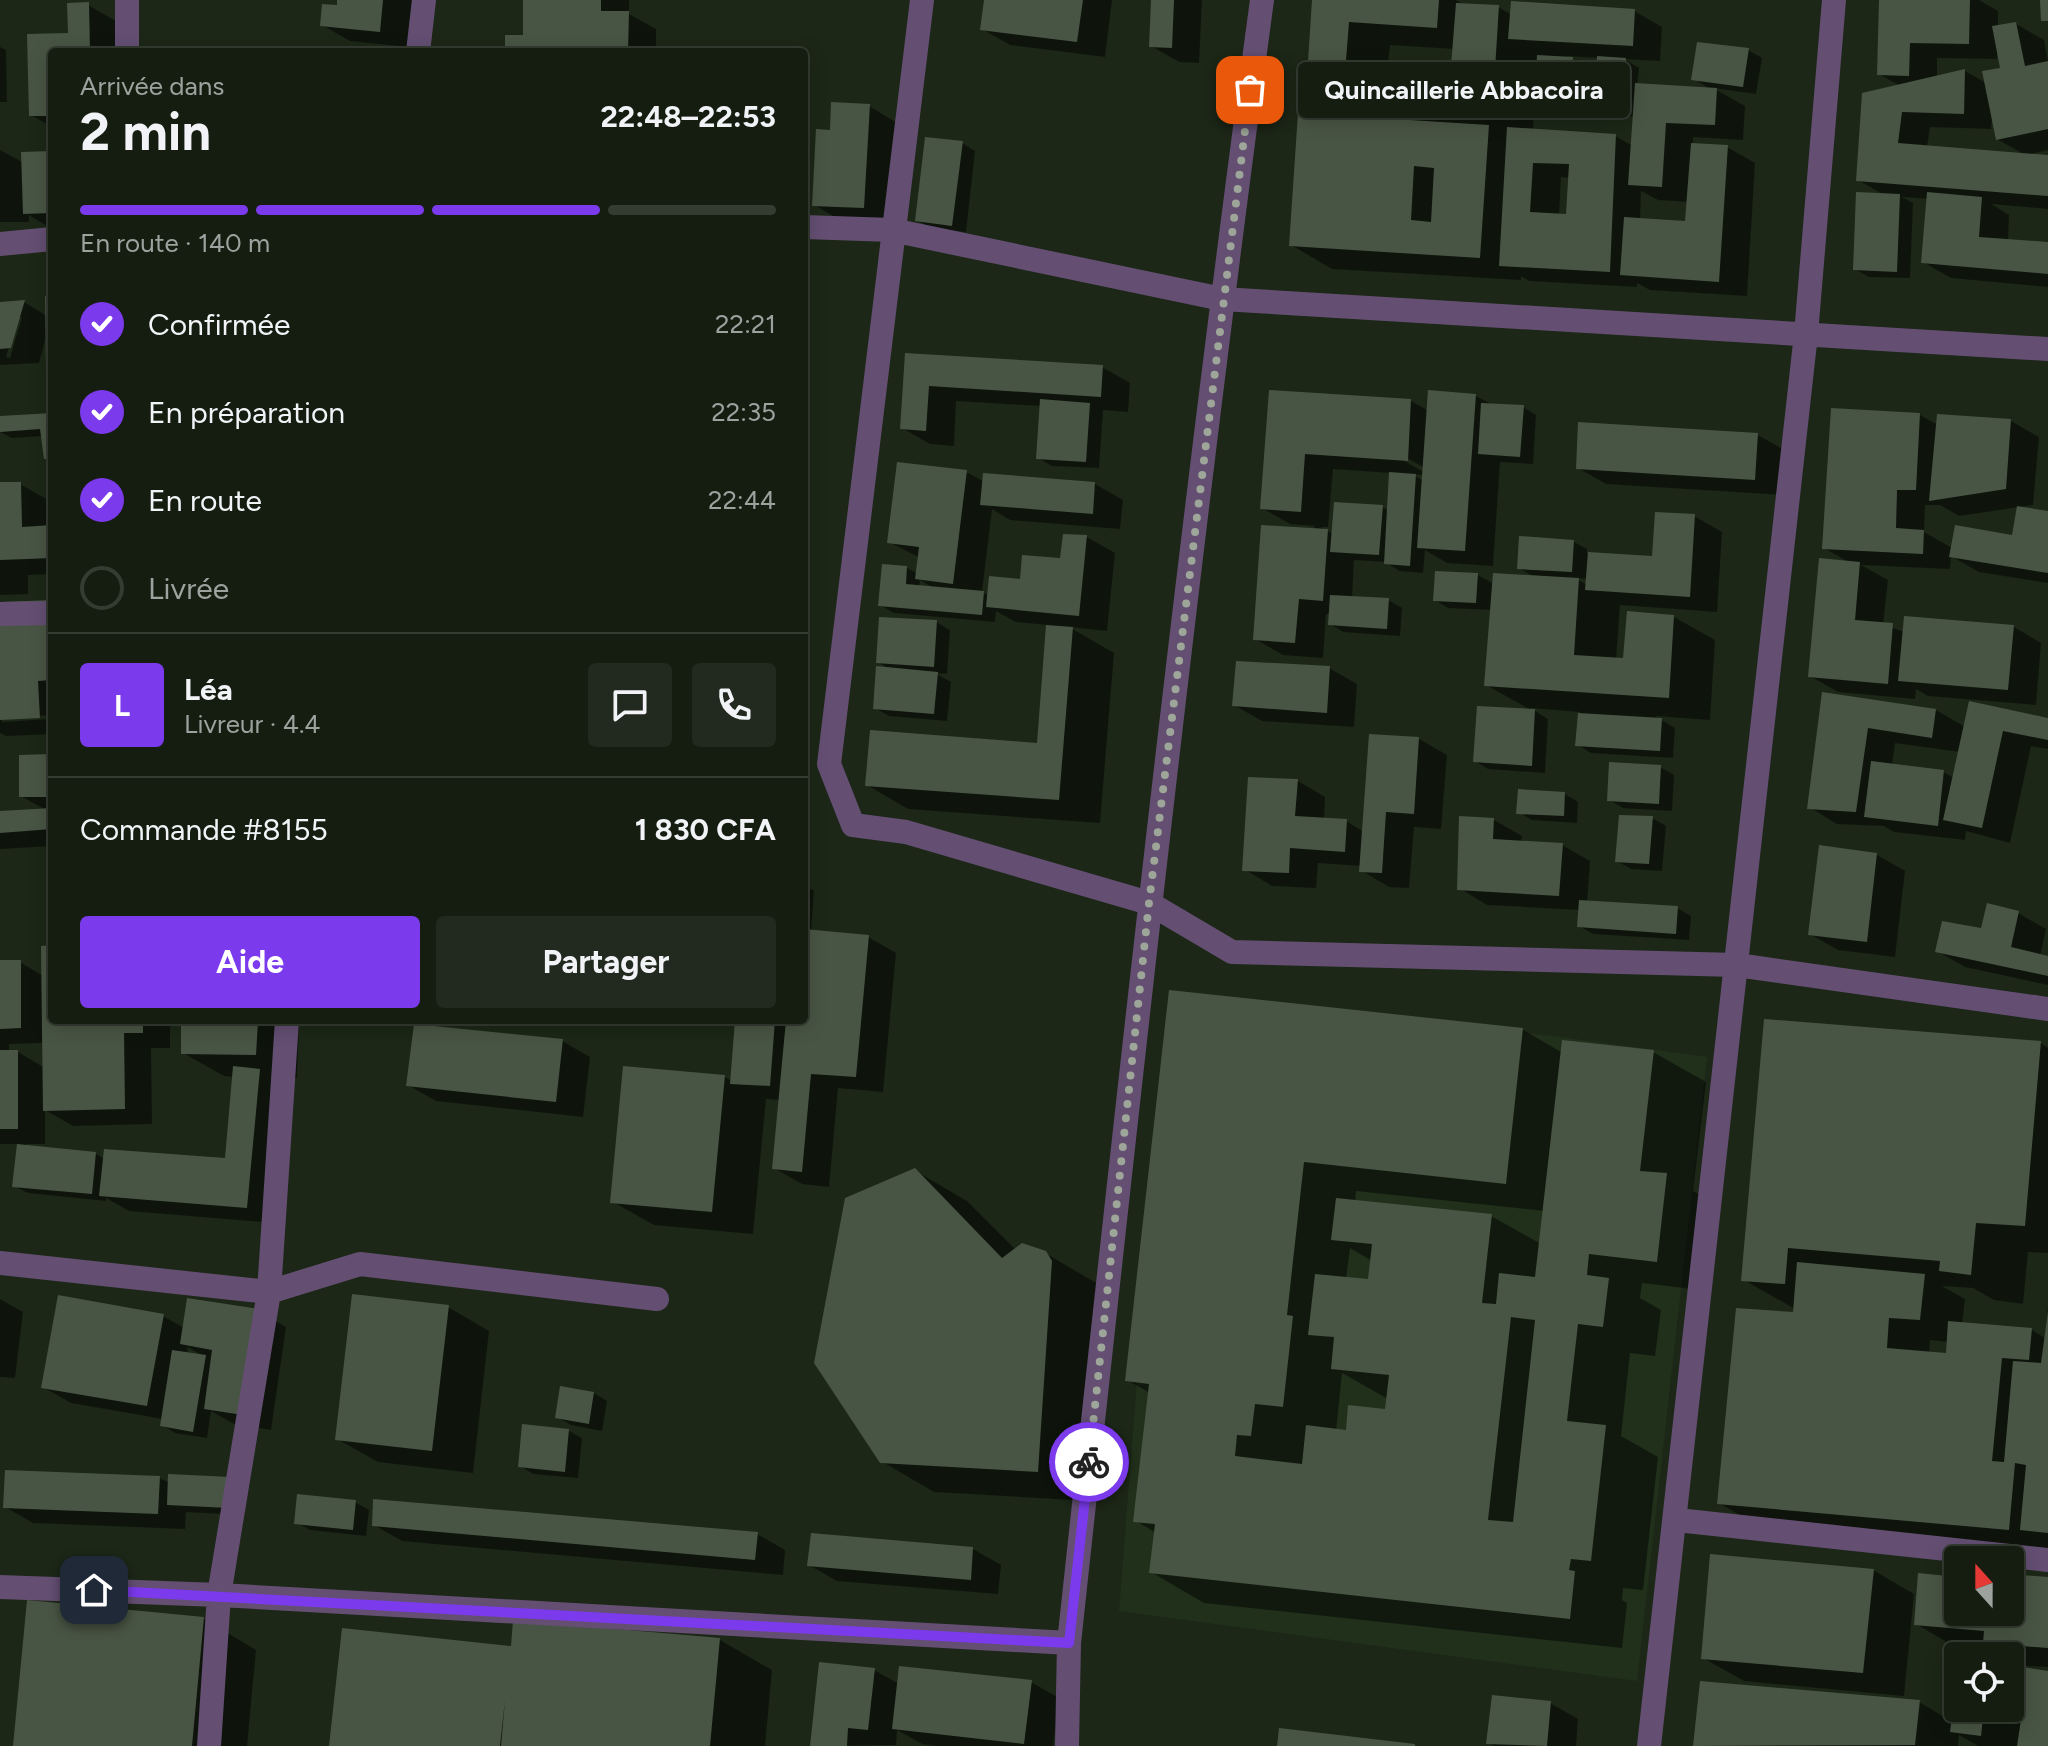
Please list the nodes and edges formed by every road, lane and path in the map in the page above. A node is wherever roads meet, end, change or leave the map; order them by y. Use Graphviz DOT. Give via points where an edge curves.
graph roads {
  1 [pos="127,0"];
  2 [pos="424,0"];
  3 [pos="922,0"];
  4 [pos="1262,0"];
  5 [pos="1834,0"];
  6 [pos="127,48"];
  7 [pos="418,48"];
  8 [pos="808,227"];
  9 [pos="892,230"];
  10 [pos="48,239"];
  11 [pos="0,244"];
  12 [pos="1222,299"];
  13 [pos="1806,334"];
  14 [pos="2048,349"];
  15 [pos="48,613"];
  16 [pos="0,614"];
  17 [pos="1149,903"];
  18 [pos="1737,965"];
  19 [pos="2048,1009"];
  20 [pos="287,1024"];
  21 [pos="0,1263"];
  22 [pos="269,1292"];
  23 [pos="657,1299"];
  24 [pos="1677,1520"];
  25 [pos="2048,1560"];
  26 [pos="0,1587"];
  27 [pos="219,1595"];
  28 [pos="1069,1643"];
  29 [pos="209,1746"];
  30 [pos="1067,1746"];
  31 [pos="1649,1746"];
  1 -- 6 [label="street"];
  2 -- 7 [label="street"];
  3 -- 9 [label="street"];
  4 -- 12 [label="street"];
  5 -- 13 [label="street"];
  8 -- 9 [label="street"];
  9 -- 12 [label="street"];
  9 -- 17 [label="street" via="829,764 853,825 906,832"];
  10 -- 11 [label="street"];
  12 -- 13 [label="street"];
  12 -- 17 [label="street"];
  13 -- 14 [label="street"];
  13 -- 18 [label="street"];
  15 -- 16 [label="street"];
  17 -- 18 [label="street" via="1232,952"];
  17 -- 28 [label="street"];
  18 -- 19 [label="street"];
  18 -- 24 [label="street"];
  20 -- 22 [label="street"];
  21 -- 22 [label="street"];
  22 -- 23 [label="street" via="360,1264"];
  22 -- 27 [label="street"];
  24 -- 25 [label="street"];
  24 -- 31 [label="street"];
  26 -- 27 [label="street"];
  27 -- 28 [label="street"];
  27 -- 29 [label="street"];
  28 -- 30 [label="street"];
}
